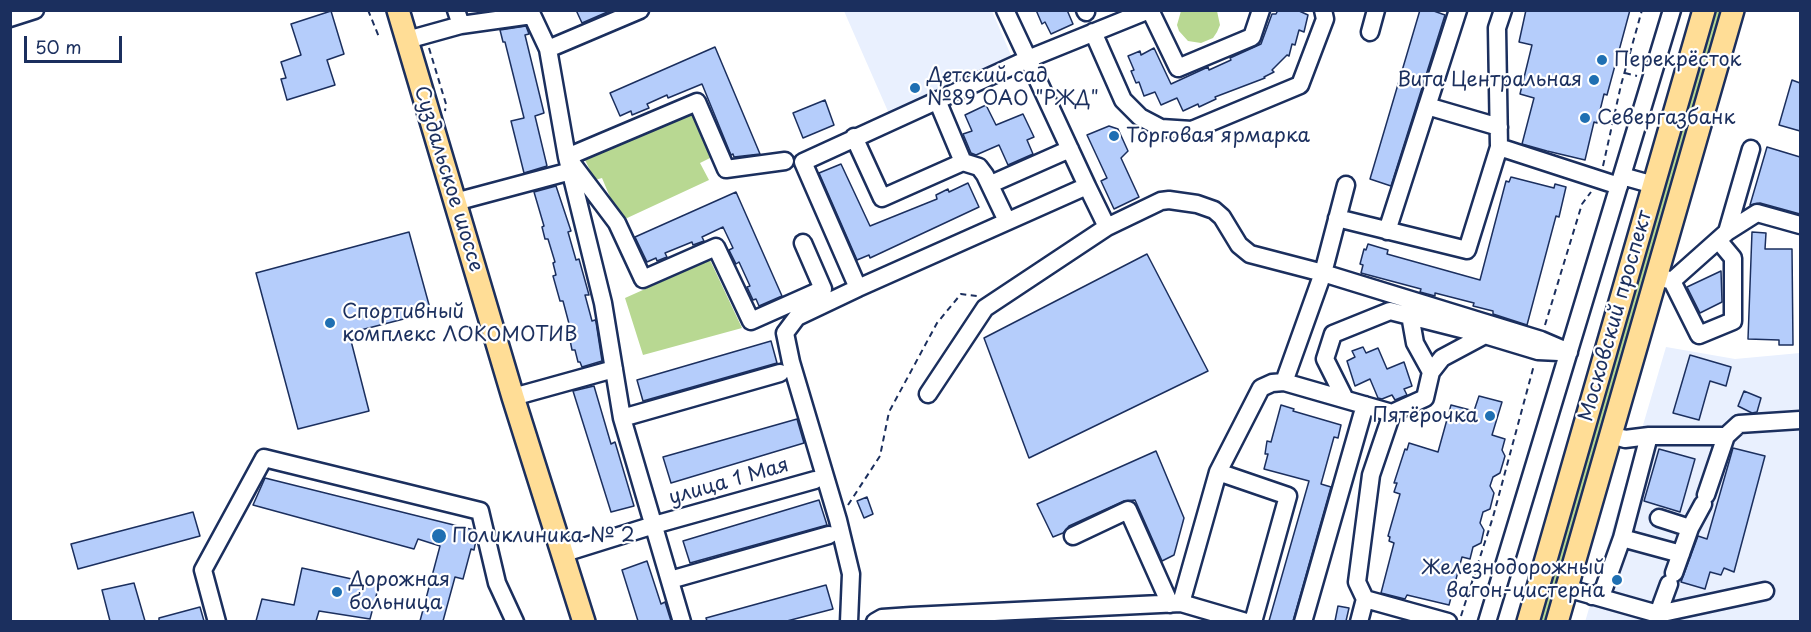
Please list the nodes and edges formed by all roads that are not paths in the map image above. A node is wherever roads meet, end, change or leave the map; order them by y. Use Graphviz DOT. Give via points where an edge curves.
graph roads {
  1 [pos="35,10"];
  2 [pos="398,10"];
  3 [pos="640,10"];
  4 [pos="1005,10"];
  5 [pos="1150,10"];
  6 [pos="1261,10"];
  7 [pos="1323,10"];
  8 [pos="1376,10"];
  9 [pos="1458,10"];
  10 [pos="1503,10"];
  11 [pos="1672,10"];
  12 [pos="1704,10"];
  13 [pos="1733,10"];
  14 [pos="531,13"];
  15 [pos="10,18"];
  16 [pos="458,18"];
  17 [pos="1093,32"];
  18 [pos="1370,32"];
  19 [pos="415,38"];
  20 [pos="548,49"];
  21 [pos="1028,59"];
  22 [pos="937,100"];
  23 [pos="1426,106"];
  24 [pos="1499,127"];
  25 [pos="854,137"];
  26 [pos="1499,147"];
  27 [pos="1070,149"];
  28 [pos="1751,149"];
  29 [pos="785,161"];
  30 [pos="963,162"];
  31 [pos="569,164"];
  32 [pos="1620,181"];
  33 [pos="991,184"];
  34 [pos="1346,184"];
  35 [pos="1654,185"];
  36 [pos="1087,186"];
  37 [pos="455,202"];
  38 [pos="1337,218"];
  39 [pos="1007,221"];
  40 [pos="1800,225"];
  41 [pos="1107,227"];
  42 [pos="1387,231"];
  43 [pos="1722,236"];
  44 [pos="803,243"];
  45 [pos="1323,273"];
  46 [pos="1664,278"];
  47 [pos="858,288"];
  48 [pos="1410,315"];
  49 [pos="1485,335"];
  50 [pos="1539,345"];
  51 [pos="1569,352"];
  52 [pos="614,369"];
  53 [pos="1431,372"];
  54 [pos="780,373"];
  55 [pos="1284,382"];
  56 [pos="928,394"];
  57 [pos="513,397"];
  58 [pos="1345,399"];
  59 [pos="1365,405"];
  60 [pos="1392,413"];
  61 [pos="622,418"];
  62 [pos="1800,420"];
  63 [pos="1649,436"];
  64 [pos="1726,436"];
  65 [pos="1618,437"];
  66 [pos="1642,461"];
  67 [pos="1218,472"];
  68 [pos="815,480"];
  69 [pos="1659,518"];
  70 [pos="654,525"];
  71 [pos="1690,528"];
  72 [pos="829,535"];
  73 [pos="1073,536"];
  74 [pos="1622,538"];
  75 [pos="561,554"];
  76 [pos="1681,554"];
  77 [pos="670,580"];
  78 [pos="1566,588"];
  79 [pos="1765,591"];
  80 [pos="1592,596"];
  81 [pos="1365,599"];
  82 [pos="1176,603"];
  83 [pos="1658,614"];
  84 [pos="1200,616"];
  85 [pos="912,619"];
  86 [pos="217,621"];
  87 [pos="515,621"];
  88 [pos="584,621"];
  89 [pos="682,621"];
  90 [pos="849,621"];
  91 [pos="874,621"];
  92 [pos="1246,621"];
  93 [pos="1253,621"];
  94 [pos="1303,621"];
  95 [pos="1359,621"];
  96 [pos="1448,621"];
  97 [pos="1487,621"];
  98 [pos="1528,621"];
  99 [pos="1557,621"];
  1 -- 15 [label="street"];
  2 -- 19 [label="main road, Суздальское шоссе"];
  3 -- 20 [label="street"];
  4 -- 21 [label="street"];
  5 -- 6 [label="street" via="1178,68 1252,37"];
  5 -- 17 [label="street"];
  7 -- 17 [label="street" via="1325,19 1300,85 1192,130 1161,128 1140,117 1123,100"];
  8 -- 18 [label="street"];
  9 -- 23 [label="street"];
  10 -- 24 [label="street" via="1497,28"];
  11 -- 32 [label="street"];
  12 -- 35 [label="main road, Московский проспект"];
  13 -- 46 [label="main road, Московский проспект"];
  14 -- 16 [label="street"];
  14 -- 20 [label="street"];
  16 -- 19 [label="street"];
  17 -- 21 [label="street"];
  19 -- 37 [label="main road, Суздальское шоссе"];
  20 -- 31 [label="street"];
  21 -- 22 [label="street"];
  21 -- 27 [label="street"];
  22 -- 25 [label="street"];
  22 -- 30 [label="street"];
  23 -- 24 [label="street"];
  23 -- 42 [label="street"];
  24 -- 26 [label="street"];
  25 -- 30 [label="street" via="882,198"];
  25 -- 47 [label="street" via="802,162"];
  26 -- 32 [label="street" via="1600,180"];
  26 -- 42 [label="street" via="1467,250"];
  27 -- 33 [label="street"];
  27 -- 36 [label="street"];
  28 -- 43 [label="street"];
  29 -- 31 [label="street" via="726,168 697,102"];
  30 -- 33 [label="street" via="979,168"];
  31 -- 37 [label="street"];
  31 -- 44 [label="street" via="617,223 643,279 716,247 751,321 823,289"];
  31 -- 52 [label="street" via="603,303"];
  32 -- 35 [label="street"];
  32 -- 51 [label="street"];
  33 -- 39 [label="street"];
  34 -- 38 [label="street"];
  35 -- 98 [label="main road, Московский проспект"];
  36 -- 39 [label="street"];
  36 -- 41 [label="street"];
  37 -- 57 [label="main road, Суздальское шоссе"];
  38 -- 42 [label="street"];
  38 -- 45 [label="street"];
  39 -- 47 [label="street"];
  40 -- 43 [label="street" via="1757,213"];
  41 -- 45 [label="street" via="1161,201 1197,204 1222,217 1239,245 1250,254"];
  41 -- 56 [label="street" via="985,308"];
  43 -- 46 [label="street"];
  43 -- 46 [label="street" via="1733,258 1733,321 1699,335"];
  45 -- 50 [label="street"];
  45 -- 55 [label="street"];
  46 -- 65 [label="main road, Московский проспект"];
  47 -- 90 [label="street" via="797,317 785,333 851,574"];
  48 -- 49 [label="street"];
  48 -- 53 [label="street" via="1416,343"];
  48 -- 58 [label="street" via="1390,311 1333,334 1325,358"];
  49 -- 50 [label="street"];
  49 -- 53 [label="street" via="1442,358"];
  50 -- 51 [label="street"];
  51 -- 97 [label="street"];
  52 -- 57 [label="street"];
  52 -- 61 [label="street"];
  53 -- 60 [label="street" via="1425,398"];
  54 -- 61 [label="street"];
  55 -- 58 [label="street"];
  55 -- 67 [label="street" via="1261,388"];
  57 -- 75 [label="main road, Суздальское шоссе"];
  58 -- 59 [label="street"];
  59 -- 60 [label="street"];
  59 -- 94 [label="street"];
  60 -- 81 [label="street" via="1371,475 1357,582"];
  61 -- 70 [label="street"];
  62 -- 64 [label="street" via="1739,424"];
  63 -- 64 [label="street"];
  63 -- 65 [label="street"];
  63 -- 66 [label="street"];
  64 -- 71 [label="street"];
  65 -- 66 [label="street"];
  65 -- 78 [label="main road, Московский проспект"];
  66 -- 74 [label="street"];
  67 -- 82 [label="street"];
  67 -- 93 [label="street" via="1288,496"];
  68 -- 70 [label="street, улица 1 Мая"];
  69 -- 71 [label="street"];
  70 -- 75 [label="street, улица 1 Мая"];
  70 -- 77 [label="street"];
  71 -- 76 [label="street"];
  72 -- 77 [label="street"];
  73 -- 82 [label="street" via="1128,510"];
  74 -- 76 [label="street"];
  74 -- 80 [label="street" via="1604,591"];
  75 -- 88 [label="main road, Суздальское шоссе"];
  76 -- 83 [label="street"];
  77 -- 89 [label="street"];
  78 -- 80 [label="street"];
  78 -- 99 [label="main road, Московский проспект"];
  79 -- 83 [label="street"];
  80 -- 83 [label="street"];
  81 -- 95 [label="street"];
  81 -- 96 [label="street"];
  82 -- 84 [label="street"];
  82 -- 85 [label="street"];
  84 -- 92 [label="street"];
  85 -- 91 [label="street"];
  86 -- 87 [label="street" via="203,570 264,458 480,511 497,584"];
}
